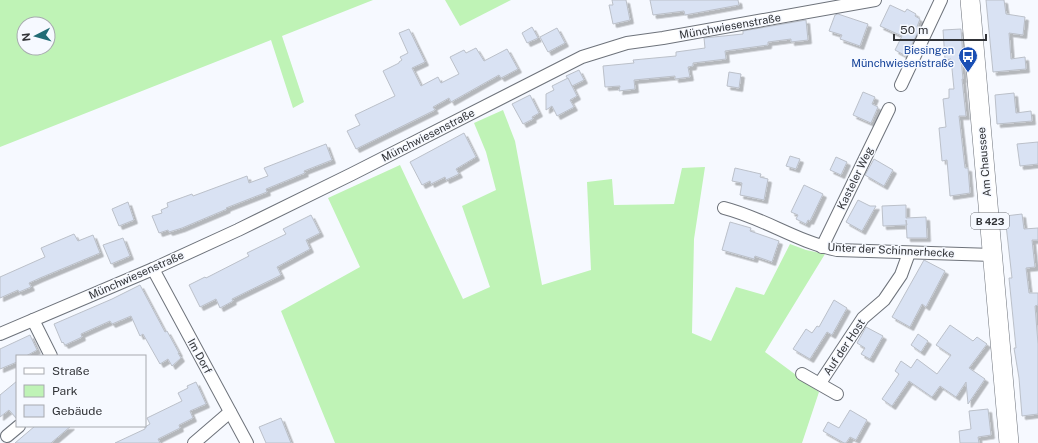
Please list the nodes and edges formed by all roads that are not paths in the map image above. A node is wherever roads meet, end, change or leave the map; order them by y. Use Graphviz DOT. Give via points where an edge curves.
graph roads {
  1 [pos="875,0"];
  2 [pos="941,0"];
  3 [pos="970,0"];
  4 [pos="901,85"];
  5 [pos="888,109"];
  6 [pos="724,208"];
  7 [pos="822,247"];
  8 [pos="909,253"];
  9 [pos="993,255"];
  10 [pos="153,269"];
  11 [pos="32,320"];
  12 [pos="0,334"];
  13 [pos="50,355"];
  14 [pos="802,374"];
  15 [pos="820,383"];
  16 [pos="837,394"];
  17 [pos="230,412"];
  18 [pos="18,427"];
  19 [pos="7,436"];
  20 [pos="194,443"];
  21 [pos="247,443"];
  22 [pos="1009,443"];
  1 -- 10 [label="street, Münchwiesenstraße" via="628,43 582,57 352,174"];
  2 -- 4 [label="street"];
  3 -- 9 [label="main road, Am Chaussee / B 423"];
  5 -- 7 [label="street, Kasteler Weg"];
  6 -- 7 [label="street, Unter der Schinnerhecke" via="742,212"];
  7 -- 8 [label="street, Unter der Schinnerhecke"];
  8 -- 9 [label="street, Unter der Schinnerhecke"];
  8 -- 15 [label="street, Auf der Host" via="901,274 884,300 863,318"];
  9 -- 22 [label="main road, Am Chaussee / B 423"];
  10 -- 11 [label="street, Münchwiesenstraße"];
  10 -- 17 [label="street, Im Dorf"];
  11 -- 12 [label="street, Münchwiesenstraße"];
  11 -- 13 [label="street"];
  14 -- 15 [label="street, Auf der Host"];
  15 -- 16 [label="street, Auf der Host"];
  17 -- 20 [label="street"];
  17 -- 21 [label="street, Im Dorf"];
  18 -- 19 [label="street"];
}
